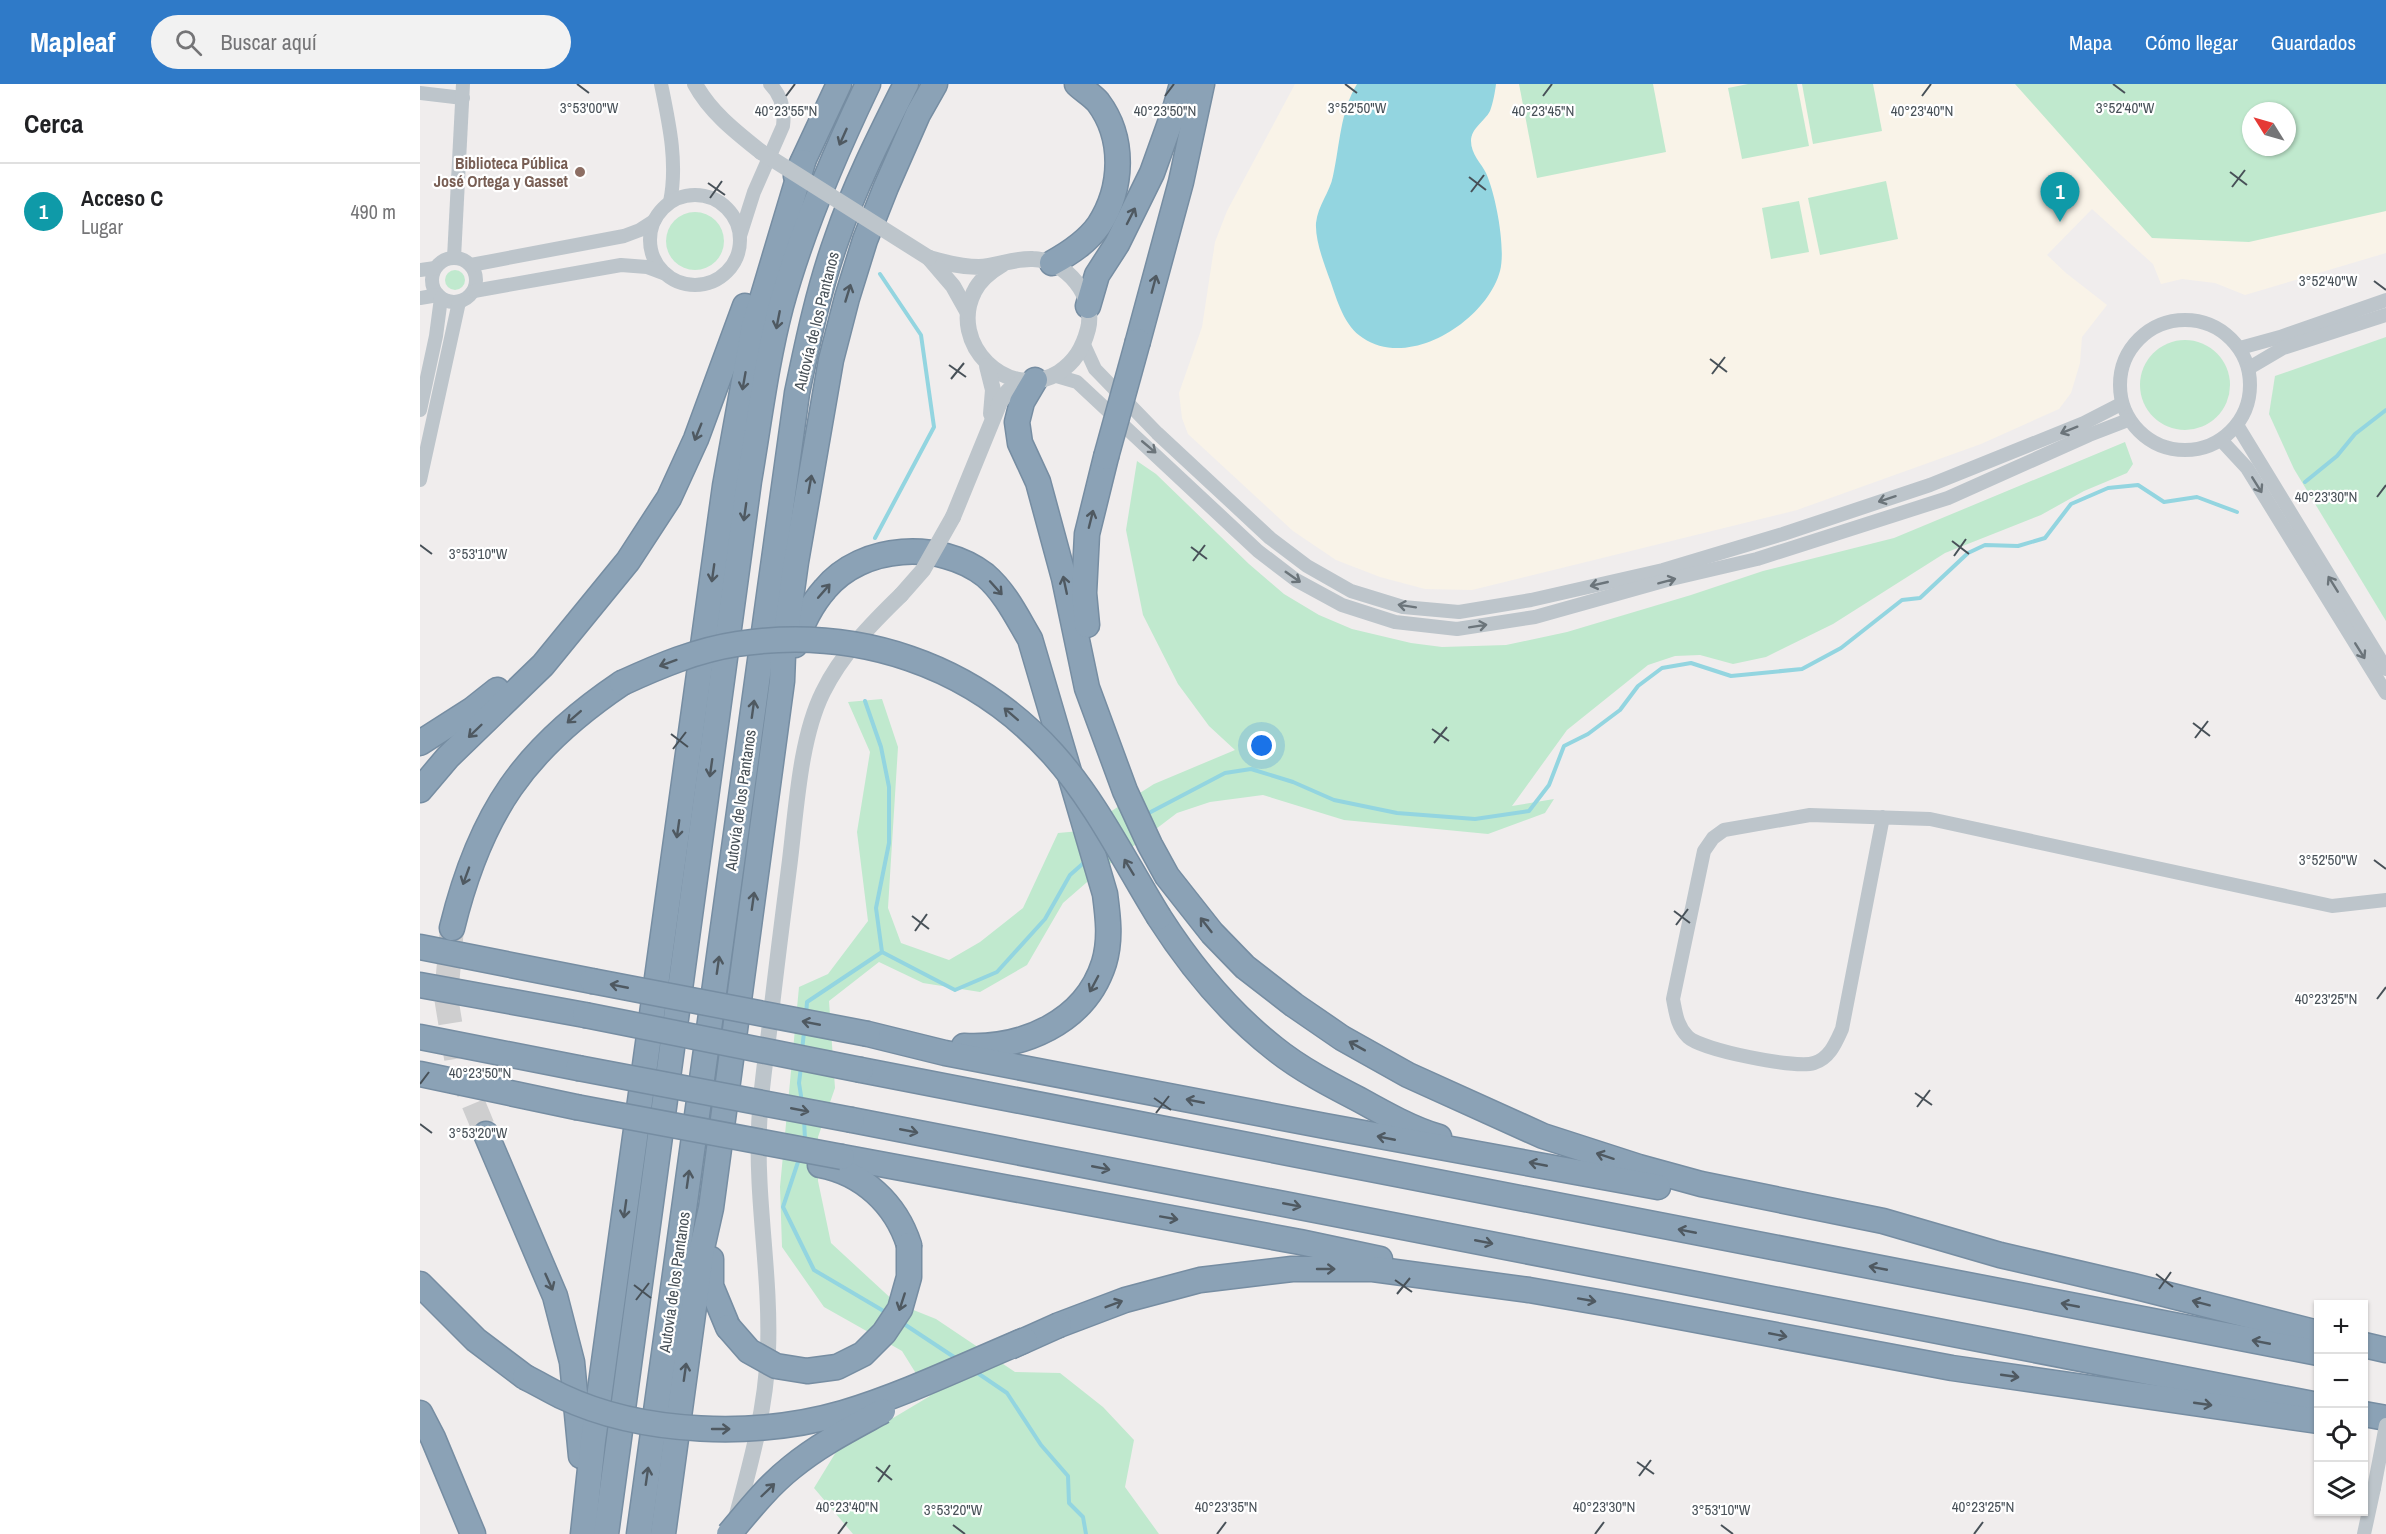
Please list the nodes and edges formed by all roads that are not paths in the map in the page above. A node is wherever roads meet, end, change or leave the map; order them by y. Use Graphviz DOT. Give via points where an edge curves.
graph roads {
  1 [pos="661,84"];
  2 [pos="695,84"];
  3 [pos="770,84"];
  4 [pos="839,84"];
  5 [pos="868,84"];
  6 [pos="906,84"];
  7 [pos="935,84"];
  8 [pos="954,84"];
  9 [pos="1077,84"];
  10 [pos="1182,84"];
  11 [pos="1202,84"];
  12 [pos="463,91"];
  13 [pos="420,93"];
  14 [pos="906,144"];
  15 [pos="803,162"];
  16 [pos="670,202"];
  17 [pos="654,221"];
  18 [pos="740,236"];
  19 [pos="454,258"];
  20 [pos="930,258"];
  21 [pos="1052,263"];
  22 [pos="1003,264"];
  23 [pos="471,265"];
  24 [pos="435,268"];
  25 [pos="420,270"];
  26 [pos="663,273"];
  27 [pos="474,291"];
  28 [pos="420,297"];
  29 [pos="440,297"];
  30 [pos="2386,300"];
  31 [pos="459,302"];
  32 [pos="1088,306"];
  33 [pos="967,311"];
  34 [pos="2386,315"];
  35 [pos="1084,345"];
  36 [pos="2240,348"];
  37 [pos="987,366"];
  38 [pos="2249,368"];
  39 [pos="1037,379"];
  40 [pos="2121,404"];
  41 [pos="420,410"];
  42 [pos="2128,420"];
  43 [pos="2237,425"];
  44 [pos="988,427"];
  45 [pos="2221,440"];
  46 [pos="422,461"];
  47 [pos="420,480"];
  48 [pos="587,612"];
  49 [pos="2386,669"];
  50 [pos="782,681"];
  51 [pos="2386,693"];
  52 [pos="1101,722"];
  53 [pos="420,743"];
  54 [pos="420,790"];
  55 [pos="1883,817"];
  56 [pos="2386,900"];
  57 [pos="452,928"];
  58 [pos="420,947"];
  59 [pos="420,984"];
  60 [pos="420,1037"];
  61 [pos="898,1040"];
  62 [pos="420,1074"];
  63 [pos="576,1107"];
  64 [pos="486,1134"];
  65 [pos="1506,1158"];
  66 [pos="711,1208"];
  67 [pos="1967,1246"];
  68 [pos="420,1284"];
  69 [pos="1529,1290"];
  70 [pos="2314,1332"];
  71 [pos="1025,1340"];
  72 [pos="2368,1346"];
  73 [pos="2386,1350"];
  74 [pos="2314,1352"];
  75 [pos="2368,1363"];
  76 [pos="2386,1366"];
  77 [pos="2314,1404"];
  78 [pos="420,1413"];
  79 [pos="2368,1415"];
  80 [pos="2386,1418"];
  81 [pos="2314,1420"];
  82 [pos="2386,1425"];
  83 [pos="2368,1429"];
  84 [pos="2386,1431"];
  85 [pos="472,1534"];
  86 [pos="576,1534"];
  87 [pos="583,1534"];
  88 [pos="606,1534"];
  89 [pos="639,1534"];
  90 [pos="663,1534"];
  91 [pos="730,1534"];
  92 [pos="2364,1534"];
  1 -- 16 [label="street" via="671,133"];
  2 -- 20 [label="street, bridge" via="707,104 761,152"];
  3 -- 18 [label="street" via="781,100 783,126"];
  4 -- 15 [label="highway"];
  5 -- 88 [label="highway, Autovía de los Pantanos, one-way" via="806,229 781,306 764,393 747,493"];
  89 -- 6 [label="highway, Autovía de los Pantanos, one-way" via="797,393 837,237 874,146"];
  7 -- 14 [label="highway"];
  8 -- 14 [label="highway"];
  9 -- 21 [label="highway" via="1097,101 1108,120 1119,164 1113,194 1099,225 1084,241"];
  32 -- 10 [label="highway, one-way" via="1097,275 1152,173"];
  52 -- 11 [label="highway, one-way, bridge" via="1091,670 1084,594 1087,534 1181,182"];
  12 -- 13 [label="street"];
  12 -- 19 [label="street"];
  50 -- 14 [label="highway, one-way" via="795,574 831,360 865,240"];
  15 -- 48 [label="highway, one-way" via="784,199 728,358 669,498 628,561"];
  15 -- 87 [label="highway, one-way" via="754,326 725,486"];
  16 -- 17 [label="street"];
  16 -- 18 [label="street" via="692,195 715,200 732,215"];
  17 -- 23 [label="street" via="624,236"];
  17 -- 26 [label="street" via="649,241"];
  18 -- 26 [label="street" via="735,260 714,281 684,285"];
  19 -- 23 [label="street"];
  19 -- 24 [label="street"];
  20 -- 22 [label="street" via="960,266"];
  20 -- 33 [label="street"];
  21 -- 22 [label="street" via="1019,259"];
  21 -- 32 [label="street" via="1081,288"];
  22 -- 33 [label="street" via="986,275"];
  23 -- 27 [label="street" via="477,278"];
  24 -- 25 [label="street"];
  24 -- 29 [label="street" via="432,282"];
  26 -- 27 [label="street" via="621,265"];
  27 -- 31 [label="street"];
  28 -- 29 [label="street"];
  29 -- 31 [label="street"];
  29 -- 41 [label="street"];
  30 -- 36 [label="street"];
  31 -- 46 [label="street"];
  32 -- 35 [label="street" via="1089,326"];
  33 -- 37 [label="street" via="968,331"];
  34 -- 38 [label="street" via="2283,348"];
  35 -- 39 [label="street" via="1076,358"];
  40 -- 35 [label="street, one-way" via="2084,423 1930,485 1783,534 1663,570 1459,612 1403,607 1351,591 1306,566 1270,538 1158,433 1095,369"];
  36 -- 38 [label="street"];
  36 -- 40 [label="street" via="2217,327 2195,319 2170,320 2151,328 2124,358 2119,385"];
  37 -- 39 [label="street" via="1004,376"];
  37 -- 44 [label="street" via="993,403"];
  38 -- 43 [label="street" via="2247,406"];
  39 -- 42 [label="street, one-way" via="1077,382 1258,551 1296,580 1342,605 1395,622 1457,629 1535,617 1757,559 1948,498"];
  39 -- 44 [label="street" via="1008,391"];
  52 -- 39 [label="highway, one-way" via="1087,688 1064,578 1038,482 1020,443 1017,422 1022,402"];
  40 -- 42 [label="street"];
  42 -- 45 [label="street" via="2143,436 2168,449 2193,450"];
  43 -- 45 [label="street"];
  49 -- 43 [label="street, one-way"];
  44 -- 91 [label="street, bridge" via="954,517 923,570 857,640 830,680 813,716 776,969 759,1126 758,1187 768,1351 750,1468"];
  45 -- 51 [label="street, one-way" via="2247,468"];
  46 -- 47 [label="street"];
  48 -- 53 [label="highway" via="473,709"];
  48 -- 54 [label="highway, one-way" via="543,665 448,757"];
  50 -- 61 [label="highway, one-way, bridge" via="805,616 826,586 854,565 912,550 952,558 984,575 1009,602 1030,639 1105,894 1108,928 1104,963 1093,986 1071,1013 1031,1037 985,1047"];
  66 -- 50 [label="highway, one-way"];
  67 -- 52 [label="highway, one-way" via="1883,1221 1701,1184 1543,1136 1408,1075 1342,1038 1245,968 1167,876 1125,791"];
  55 -- 55 [label="street" via="1810,815 1737,826 1713,838 1704,851 1673,999 1677,1023 1689,1038 1716,1050 1794,1065 1814,1063 1834,1049 1842,1029"];
  55 -- 56 [label="street" via="1930,819 2332,906"];
  65 -- 57 [label="highway, one-way, bridge" via="1432,1135 1384,1113 1318,1078 1275,1049 1220,999 1182,952 1087,796 1053,754 1011,713 957,677 896,653 855,644 810,639 735,644 688,656 622,683 585,708 552,736 504,796 478,844 462,885"];
  61 -- 58 [label="highway, one-way, bridge"];
  74 -- 59 [label="highway, one-way, bridge"];
  60 -- 77 [label="highway, one-way, bridge"];
  65 -- 61 [label="highway, one-way" via="945,1053"];
  62 -- 63 [label="highway"];
  63 -- 66 [label="highway, one-way, bridge" via="620,1124 830,1167 858,1180 880,1195 904,1228 909,1245 909,1277 900,1309 863,1354 837,1367 807,1371 776,1366 749,1350 728,1327 711,1286"];
  63 -- 69 [label="highway, one-way, bridge" via="1300,1242"];
  64 -- 86 [label="highway, one-way" via="555,1296 572,1362 581,1456"];
  67 -- 65 [label="highway, one-way"];
  90 -- 66 [label="highway, one-way" via="702,1248"];
  70 -- 67 [label="highway, one-way"];
  68 -- 71 [label="highway, one-way, bridge" via="476,1340 525,1377 562,1397 602,1411 692,1428 765,1428 841,1413 877,1402"];
  71 -- 69 [label="highway, one-way, bridge" via="1125,1300 1200,1280 1292,1269 1373,1269"];
  69 -- 81 [label="highway, one-way" via="1952,1368"];
  91 -- 71 [label="highway, one-way, bridge" via="762,1495 825,1443"];
  72 -- 73 [label="highway"];
  75 -- 76 [label="highway"];
  78 -- 85 [label="highway"];
  79 -- 80 [label="highway"];
  82 -- 92 [label="street, bridge"];
  83 -- 84 [label="highway"];
}
